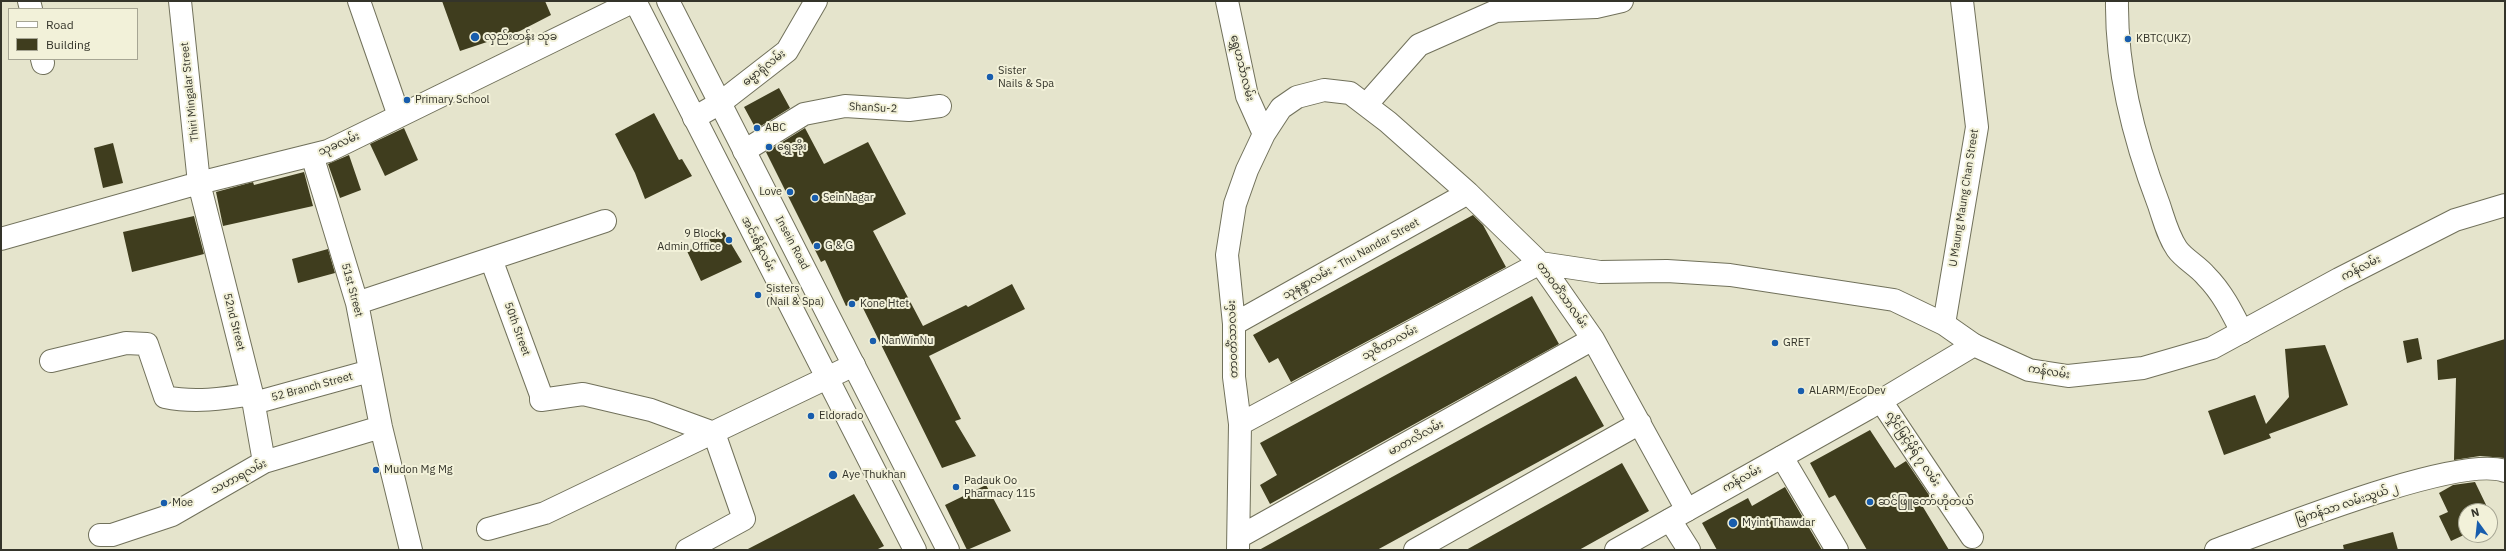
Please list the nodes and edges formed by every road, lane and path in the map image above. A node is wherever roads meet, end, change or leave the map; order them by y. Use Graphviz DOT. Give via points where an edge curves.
graph roads {
  1 [pos="180,1"];
  2 [pos="359,1"];
  3 [pos="634,1"];
  4 [pos="668,1"];
  5 [pos="816,1"];
  6 [pos="1227,1"];
  7 [pos="1622,1"];
  8 [pos="1962,1"];
  9 [pos="2116,1"];
  10 [pos="720,103"];
  11 [pos="1366,105"];
  12 [pos="940,106"];
  13 [pos="399,116"];
  14 [pos="694,118"];
  15 [pos="1264,134"];
  16 [pos="744,151"];
  17 [pos="312,155"];
  18 [pos="199,183"];
  19 [pos="1468,193"];
  20 [pos="2505,205"];
  21 [pos="605,221"];
  22 [pos="1,239"];
  23 [pos="491,259"];
  24 [pos="1540,263"];
  25 [pos="358,303"];
  26 [pos="1234,324"];
  27 [pos="1944,324"];
  28 [pos="2242,332"];
  29 [pos="1594,339"];
  30 [pos="1974,345"];
  31 [pos="51,361"];
  32 [pos="854,365"];
  33 [pos="370,371"];
  34 [pos="827,380"];
  35 [pos="253,398"];
  36 [pos="1881,401"];
  37 [pos="1240,424"];
  38 [pos="1640,424"];
  39 [pos="381,427"];
  40 [pos="714,433"];
  41 [pos="1782,457"];
  42 [pos="264,462"];
  43 [pos="2505,472"];
  44 [pos="1678,515"];
  45 [pos="488,529"];
  46 [pos="100,535"];
  47 [pos="1972,537"];
  48 [pos="1238,543"];
  49 [pos="411,550"];
  50 [pos="687,550"];
  51 [pos="915,550"];
  52 [pos="948,550"];
  53 [pos="1415,550"];
  54 [pos="1616,550"];
  55 [pos="1689,550"];
  56 [pos="1837,550"];
  57 [pos="2216,550"];
  1 -- 18 [label="street, Thiri Mingalar Street"];
  2 -- 13 [label="street"];
  3 -- 13 [label="street, သုခလမ်း"];
  3 -- 14 [label="street, အင်းစိန်လမ်း"];
  4 -- 10 [label="street, Insein Road"];
  5 -- 10 [label="street, ဓမ္မာရုံလမ်း" via="787,51"];
  6 -- 15 [label="street, ရွှေဟင်္သာလမ်း" via="1247,96"];
  7 -- 11 [label="street" via="1596,7 1496,11 1419,45"];
  8 -- 27 [label="street, U Maung Maung Chan Street" via="1977,127"];
  9 -- 28 [label="street" via="2120,61 2130,114 2146,171 2171,240 2178,251 2202,271 2220,292"];
  10 -- 14 [label="street, ဓမ္မာရုံလမ်း"];
  10 -- 16 [label="street, Insein Road"];
  11 -- 15 [label="street, တာဝတိံသာလမ်း" via="1350,93 1324,90 1297,97 1281,108"];
  11 -- 19 [label="street, တာဝတိံသာလမ်း"];
  12 -- 16 [label="street, ShanSu-2" via="908,110 845,106 804,114"];
  13 -- 17 [label="street, သုခလမ်း" via="328,151"];
  14 -- 34 [label="street, အင်းစိန်လမ်း"];
  15 -- 26 [label="street, တာဝတိံသာလမ်း" via="1235,204 1227,255"];
  16 -- 32 [label="street, Insein Road"];
  17 -- 18 [label="street, သုခလမ်း"];
  17 -- 25 [label="street, 51st Street"];
  18 -- 22 [label="street, သုခလမ်း"];
  18 -- 35 [label="street, 52nd Street"];
  19 -- 24 [label="street, တာဝတိံသာလမ်း"];
  19 -- 26 [label="street, သုနန္ဒာလမ်း - Thu Nandar Street"];
  20 -- 28 [label="street, ကန်လမ်း" via="2454,220"];
  21 -- 23 [label="street"];
  23 -- 25 [label="street"];
  23 -- 40 [label="street, 50th Street" via="541,400 583,394 651,410"];
  24 -- 27 [label="street" via="1600,272 1667,271 1783,282 1894,300"];
  24 -- 29 [label="street, တာဝတိံသာလမ်း"];
  24 -- 37 [label="street, သုဇိတာလမ်း"];
  25 -- 33 [label="street, 51st Street"];
  26 -- 37 [label="street, တာဝတိံသာလမ်း" via="1234,377"];
  27 -- 30 [label="street"];
  28 -- 30 [label="street, ကန်လမ်း" via="2212,348 2143,368 2068,376 2028,370"];
  29 -- 38 [label="street, တာဝတိံသာလမ်း"];
  29 -- 48 [label="street, မာတလိလမ်း"];
  30 -- 36 [label="street, ကန်လမ်း"];
  31 -- 35 [label="street, 52 Branch Street" via="139,342 147,344 165,397 183,401"];
  32 -- 34 [label="street"];
  32 -- 52 [label="street, Insein Road"];
  33 -- 35 [label="street, 52 Branch Street"];
  33 -- 39 [label="street, 51st Street"];
  34 -- 40 [label="street"];
  34 -- 51 [label="street, အင်းစိန်လမ်း"];
  35 -- 42 [label="street, 52nd Street"];
  36 -- 41 [label="street, ကန်လမ်း"];
  36 -- 47 [label="street, လှိုင်မြင့်မိုရ် ၇ လမ်း"];
  37 -- 48 [label="street, တာဝတိံသာလမ်း"];
  38 -- 44 [label="street, တာဝတိံသာလမ်း"];
  38 -- 53 [label="street"];
  39 -- 42 [label="street, သဟာရလမ်း"];
  39 -- 49 [label="street, 51st Street"];
  40 -- 45 [label="street" via="545,514"];
  40 -- 50 [label="street" via="744,519"];
  41 -- 44 [label="street, ကန်လမ်း"];
  41 -- 56 [label="street"];
  42 -- 46 [label="street, သဟာရလမ်း" via="172,515 112,534"];
  43 -- 57 [label="street, မြကန်သာ လမ်းသွယ် ၂" via="2494,469 2453,472 2364,496"];
  44 -- 54 [label="street, ကန်လမ်း"];
  44 -- 55 [label="street, တာဝတိံသာလမ်း"];
}
